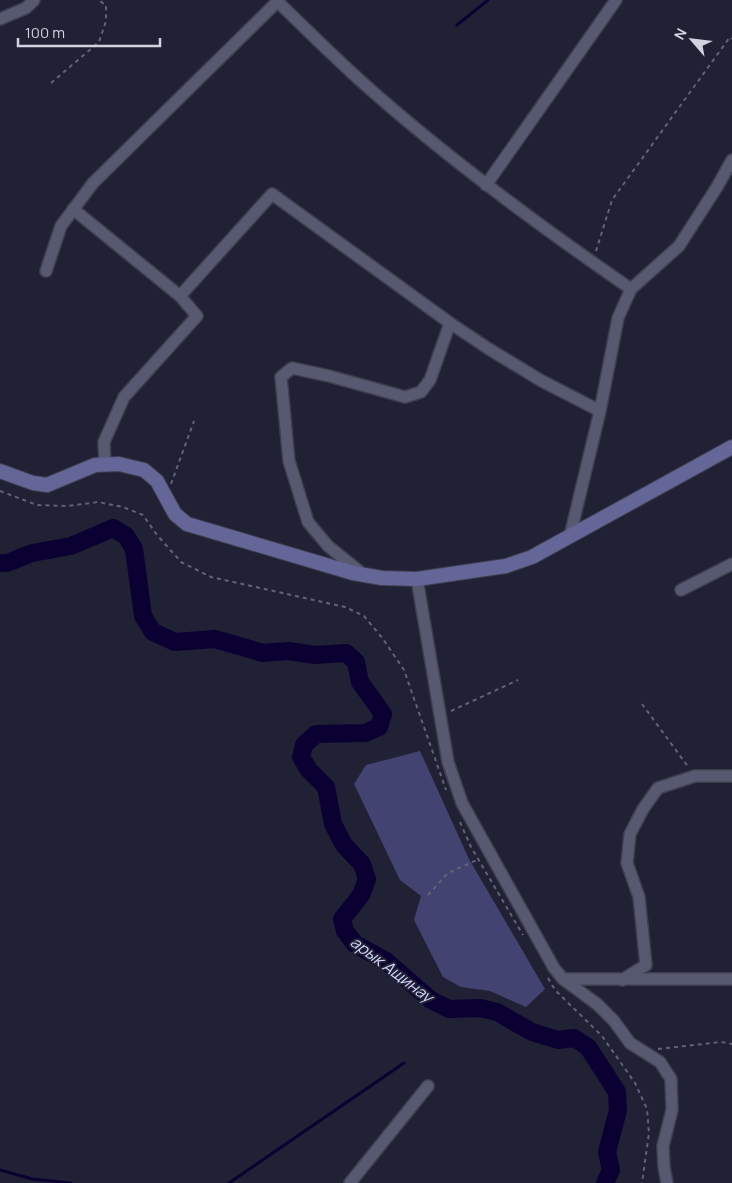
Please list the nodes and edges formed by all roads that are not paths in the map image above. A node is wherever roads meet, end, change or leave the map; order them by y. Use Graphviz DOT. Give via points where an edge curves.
graph roads {
  1 [pos="34,0"];
  2 [pos="616,0"];
  3 [pos="279,1"];
  4 [pos="0,19"];
  5 [pos="732,160"];
  6 [pos="486,185"];
  7 [pos="73,209"];
  8 [pos="46,271"];
  9 [pos="630,290"];
  10 [pos="180,296"];
  11 [pos="450,323"];
  12 [pos="600,411"];
  13 [pos="732,447"];
  14 [pos="105,465"];
  15 [pos="0,471"];
  16 [pos="570,536"];
  17 [pos="732,564"];
  18 [pos="364,575"];
  19 [pos="417,579"];
  20 [pos="681,590"];
  21 [pos="732,776"];
  22 [pos="563,979"];
  23 [pos="732,979"];
  24 [pos="622,980"];
  25 [pos="428,1086"];
  26 [pos="350,1183"];
  27 [pos="668,1183"];
  1 -- 4 [label="street" via="26,8"];
  2 -- 6 [label="street"];
  3 -- 6 [label="street" via="362,83"];
  3 -- 7 [label="street" via="93,183"];
  5 -- 9 [label="street" via="718,188 679,246"];
  6 -- 9 [label="street"];
  7 -- 8 [label="street" via="61,226"];
  7 -- 10 [label="street"];
  9 -- 12 [label="street" via="618,318"];
  10 -- 11 [label="street" via="272,194"];
  10 -- 14 [label="street" via="197,316 124,397 104,442"];
  11 -- 12 [label="street" via="540,380"];
  11 -- 18 [label="street" via="430,380 421,392 404,397 292,368 281,378 289,461 308,522 328,546"];
  12 -- 16 [label="street"];
  13 -- 16 [label="main road"];
  14 -- 15 [label="main road" via="95,465 47,485"];
  14 -- 18 [label="main road" via="119,464 144,470 157,480 175,514 187,524"];
  16 -- 19 [label="main road" via="532,557 506,566"];
  17 -- 20 [label="street"];
  18 -- 19 [label="main road"];
  19 -- 22 [label="street" via="448,762 459,794 489,853"];
  21 -- 24 [label="street" via="695,776 658,788 642,808 630,834 627,863 639,897 646,965"];
  22 -- 24 [label="street"];
  22 -- 27 [label="street" via="597,1004 630,1043 660,1062 671,1079 672,1110 663,1146"];
  23 -- 24 [label="street"];
  25 -- 26 [label="street"];
}
